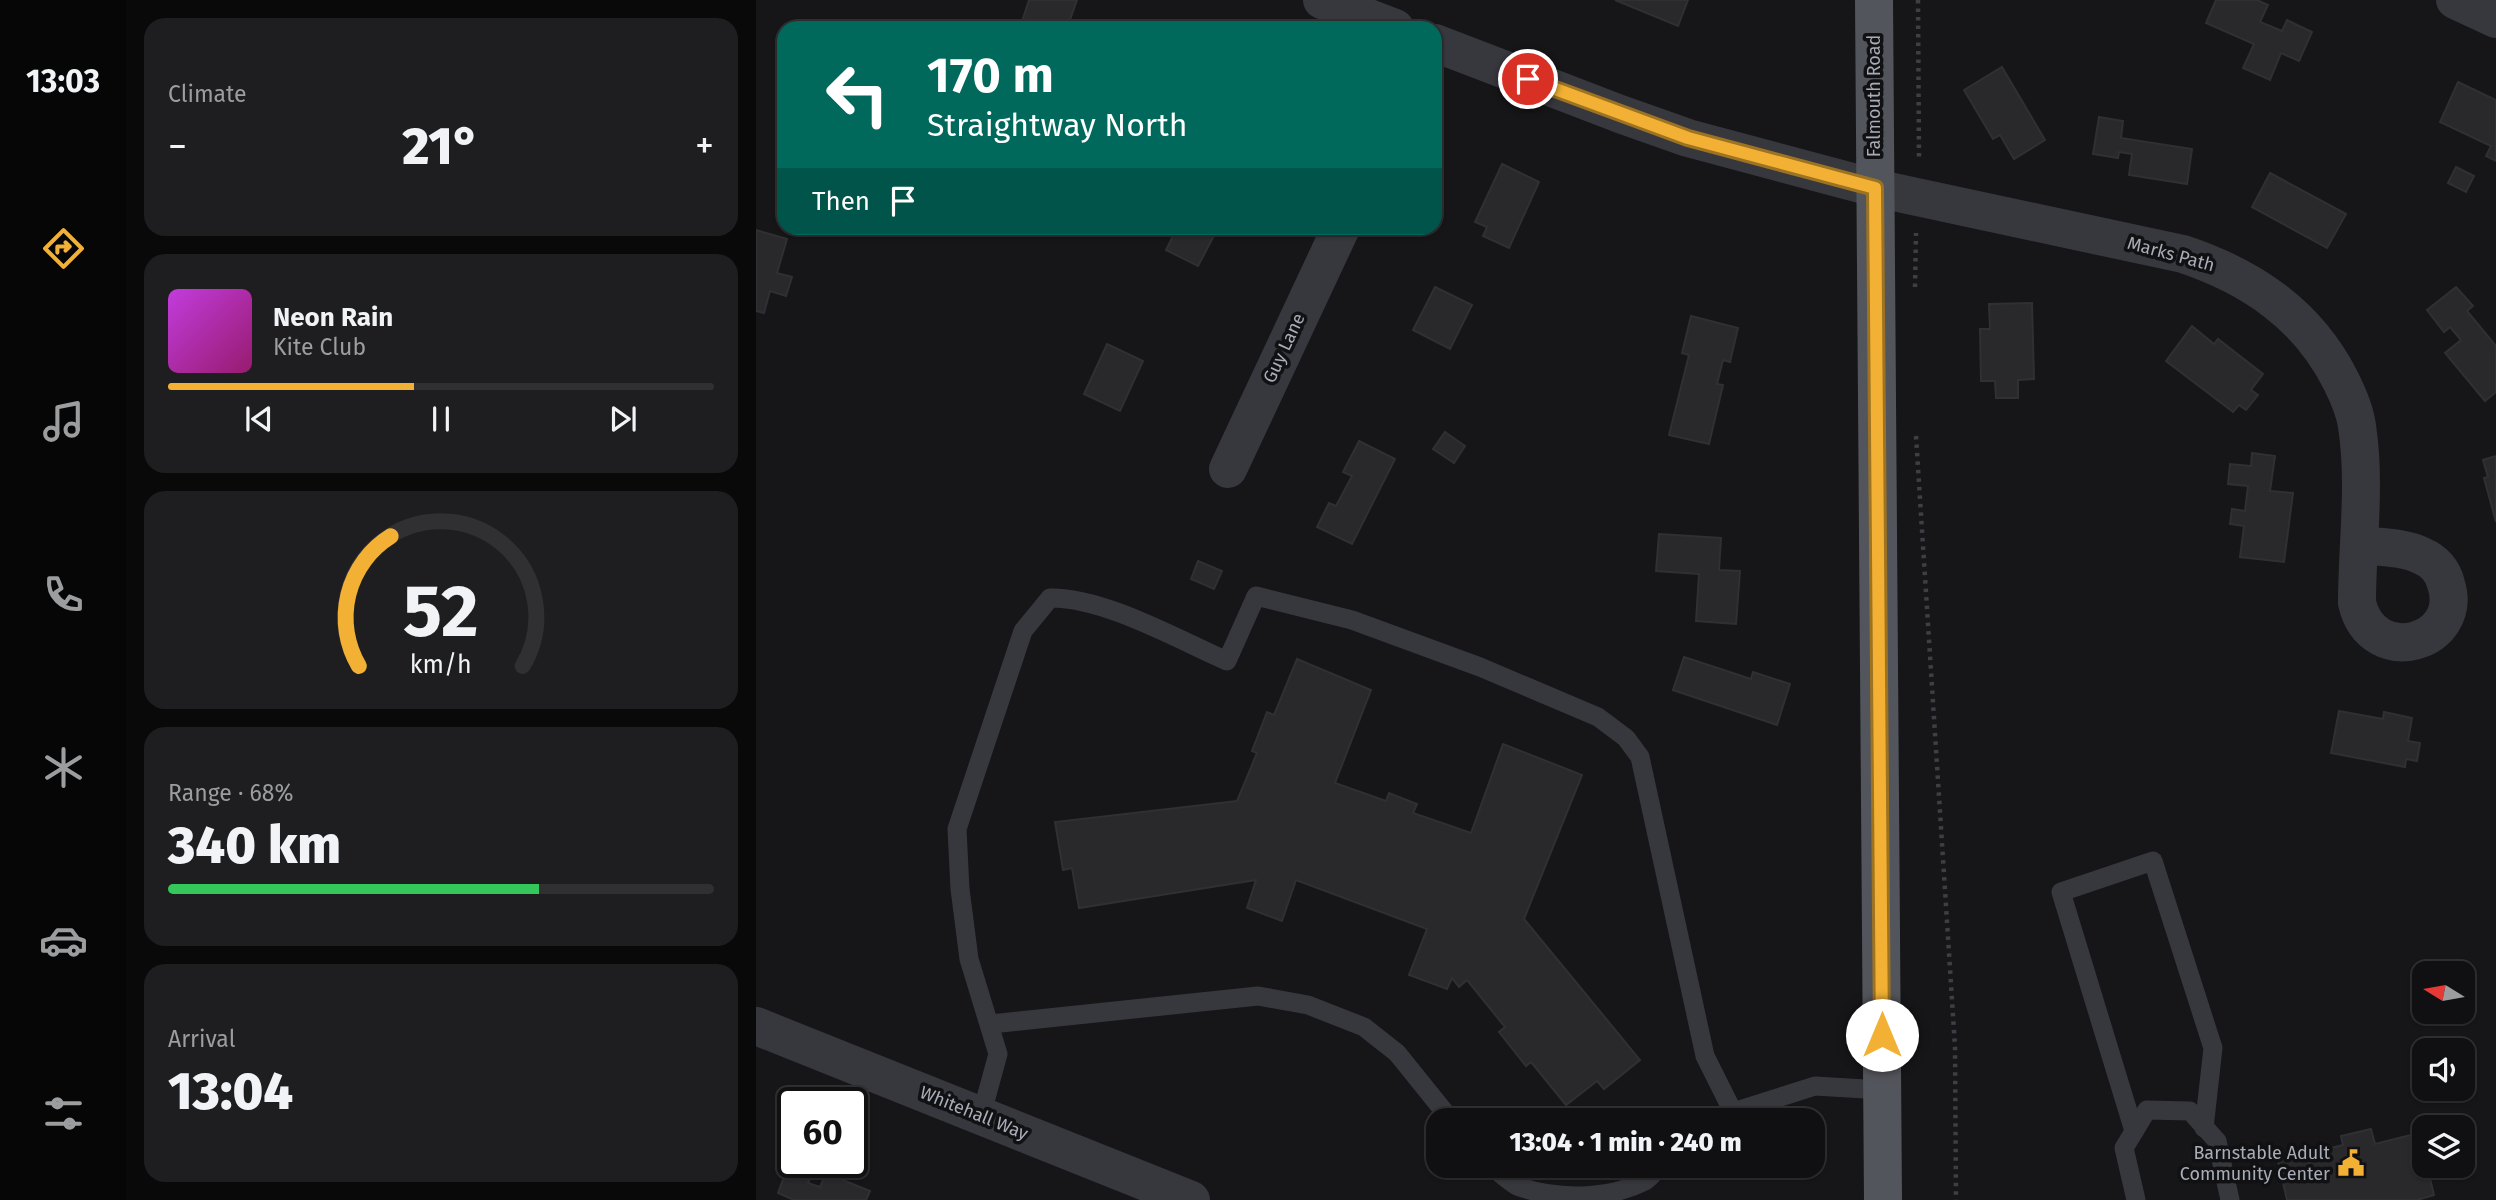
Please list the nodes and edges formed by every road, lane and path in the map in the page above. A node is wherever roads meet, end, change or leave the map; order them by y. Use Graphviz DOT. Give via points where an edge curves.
graph roads {
  1 [pos="1322,0"];
  2 [pos="1874,0"];
  3 [pos="1917,0"];
  4 [pos="2455,0"];
  5 [pos="2496,19"];
  6 [pos="1377,21"];
  7 [pos="1442,46"];
  8 [pos="1875,188"];
  9 [pos="1918,198"];
  10 [pos="1338,235"];
  11 [pos="1915,296"];
  12 [pos="1916,435"];
  13 [pos="1228,468"];
  14 [pos="2358,545"];
  15 [pos="991,1024"];
  16 [pos="756,1026"];
  17 [pos="1882,1090"];
  18 [pos="1441,1108"];
  19 [pos="1724,1108"];
  20 [pos="1750,1108"];
  21 [pos="981,1116"];
  22 [pos="2204,1128"];
  23 [pos="2134,1131"];
  24 [pos="1506,1178"];
  25 [pos="1648,1178"];
  26 [pos="1191,1200"];
  27 [pos="1883,1200"];
  28 [pos="1956,1200"];
  29 [pos="2136,1200"];
  30 [pos="2230,1200"];
  1 -- 6 [label="street"];
  2 -- 8 [label="main road, Falmouth Road"];
  3 -- 9 [label="path"];
  4 -- 5 [label="street"];
  7 -- 8 [label="street, Marks Path" via="1688,138"];
  8 -- 9 [label="street, Marks Path"];
  8 -- 17 [label="main road, Falmouth Road"];
  9 -- 11 [label="path"];
  9 -- 14 [label="street, Marks Path" via="2183,254 2216,265 2274,299 2319,344 2349,397 2360,456"];
  10 -- 13 [label="street, Guy Lane"];
  12 -- 28 [label="path" via="1955,1046"];
  15 -- 18 [label="lane" via="1258,996 1308,1005 1364,1027 1397,1054"];
  15 -- 19 [label="lane" via="969,959 957,829 1023,631 1050,598 1065,598 1104,606 1227,661 1256,596 1352,620 1480,667 1598,717 1626,738 1640,757 1705,1056"];
  15 -- 21 [label="lane" via="998,1054"];
  16 -- 21 [label="street, Whitehall Way"];
  17 -- 20 [label="lane" via="1815,1086"];
  17 -- 27 [label="main road, Falmouth Road"];
  21 -- 26 [label="street, Whitehall Way"];
  22 -- 23 [label="lane" via="2190,1111 2147,1110"];
  22 -- 23 [label="lane" via="2213,1048 2153,861 2061,892"];
  22 -- 30 [label="lane" via="2217,1141"];
  23 -- 29 [label="lane" via="2124,1148"];
  24 -- 25 [label="lane" via="1548,1197 1577,1199 1606,1196"];
}
